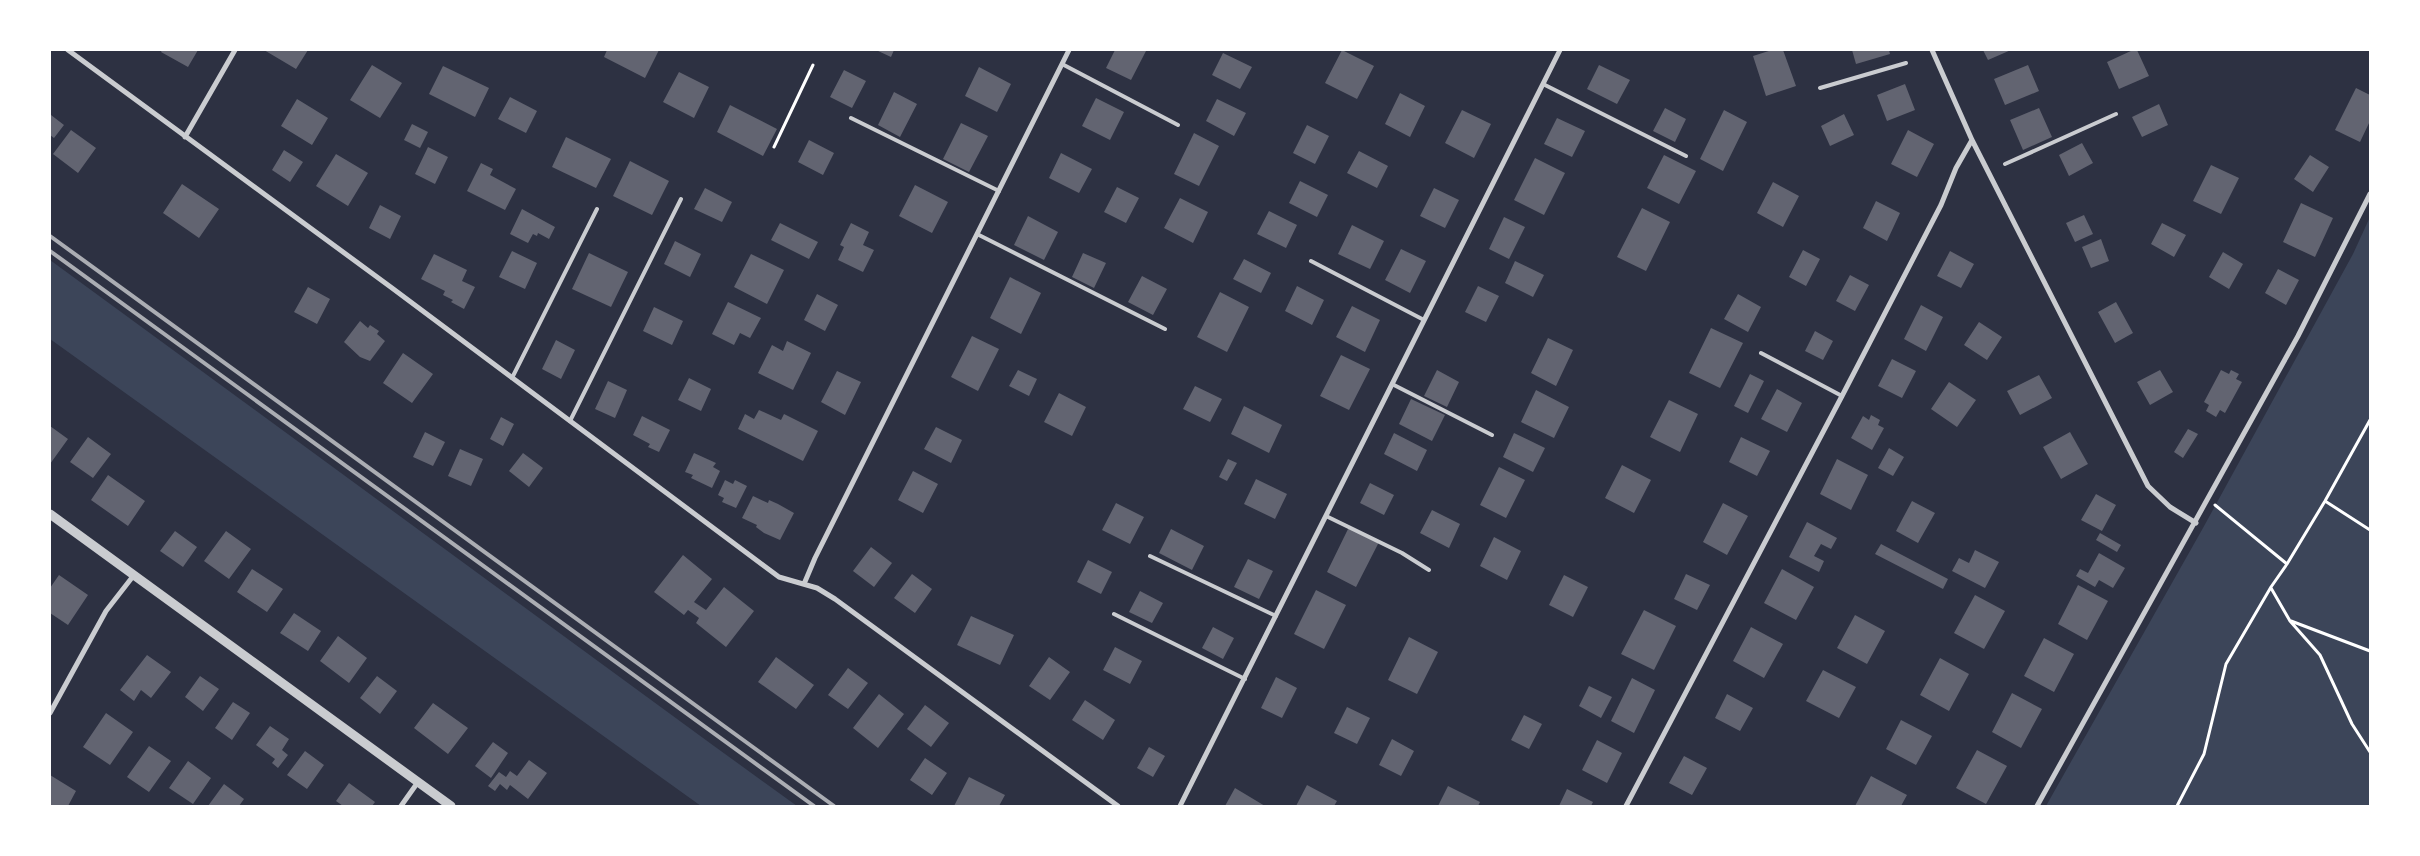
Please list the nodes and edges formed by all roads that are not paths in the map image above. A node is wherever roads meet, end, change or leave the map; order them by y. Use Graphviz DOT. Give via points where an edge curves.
graph roads {
  1 [pos="68,50"];
  2 [pos="235,50"];
  3 [pos="1069,50"];
  4 [pos="1560,50"];
  5 [pos="1932,50"];
  6 [pos="1906,63"];
  7 [pos="1062,64"];
  8 [pos="1543,84"];
  9 [pos="1820,88"];
  10 [pos="2116,114"];
  11 [pos="851,118"];
  12 [pos="1178,124"];
  13 [pos="185,137"];
  14 [pos="1972,140"];
  15 [pos="1686,156"];
  16 [pos="2005,164"];
  17 [pos="999,191"];
  18 [pos="2370,194"];
  19 [pos="681,199"];
  20 [pos="597,209"];
  21 [pos="977,234"];
  22 [pos="1311,261"];
  23 [pos="1424,320"];
  24 [pos="1164,329"];
  25 [pos="1761,353"];
  26 [pos="512,378"];
  27 [pos="1392,384"];
  28 [pos="1842,396"];
  29 [pos="570,422"];
  30 [pos="1492,435"];
  31 [pos="50,514"];
  32 [pos="1326,516"];
  33 [pos="2196,523"];
  34 [pos="1150,556"];
  35 [pos="1429,570"];
  36 [pos="134,575"];
  37 [pos="804,584"];
  38 [pos="1114,614"];
  39 [pos="1276,616"];
  40 [pos="1245,679"];
  41 [pos="50,714"];
  42 [pos="418,782"];
  43 [pos="401,806"];
  44 [pos="451,806"];
  45 [pos="1118,806"];
  46 [pos="1180,806"];
  47 [pos="1626,806"];
  48 [pos="2037,806"];
  1 -- 13 [label="street"];
  2 -- 13 [label="street"];
  3 -- 7 [label="street"];
  4 -- 8 [label="street"];
  5 -- 14 [label="street"];
  6 -- 9 [label="lane"];
  7 -- 12 [label="lane"];
  7 -- 17 [label="street"];
  8 -- 15 [label="lane"];
  8 -- 23 [label="street"];
  10 -- 16 [label="lane"];
  11 -- 17 [label="lane"];
  13 -- 26 [label="street"];
  14 -- 28 [label="street"];
  14 -- 33 [label="street" via="2148,486 2170,507"];
  17 -- 21 [label="street"];
  18 -- 33 [label="street" via="2330,276"];
  19 -- 29 [label="lane"];
  20 -- 26 [label="lane"];
  21 -- 24 [label="lane"];
  21 -- 37 [label="street"];
  22 -- 23 [label="lane"];
  23 -- 27 [label="street"];
  25 -- 28 [label="lane"];
  26 -- 29 [label="street"];
  27 -- 30 [label="lane"];
  27 -- 32 [label="street"];
  28 -- 47 [label="street"];
  29 -- 37 [label="street" via="778,577"];
  31 -- 36 [label="street"];
  32 -- 35 [label="lane" via="1402,553"];
  32 -- 39 [label="street"];
  33 -- 48 [label="street"];
  34 -- 39 [label="lane"];
  36 -- 41 [label="street" via="106,612"];
  36 -- 42 [label="street"];
  37 -- 45 [label="street" via="834,598"];
  38 -- 40 [label="lane"];
  39 -- 40 [label="street"];
  40 -- 46 [label="street"];
  42 -- 43 [label="street"];
  42 -- 44 [label="street"];
}
